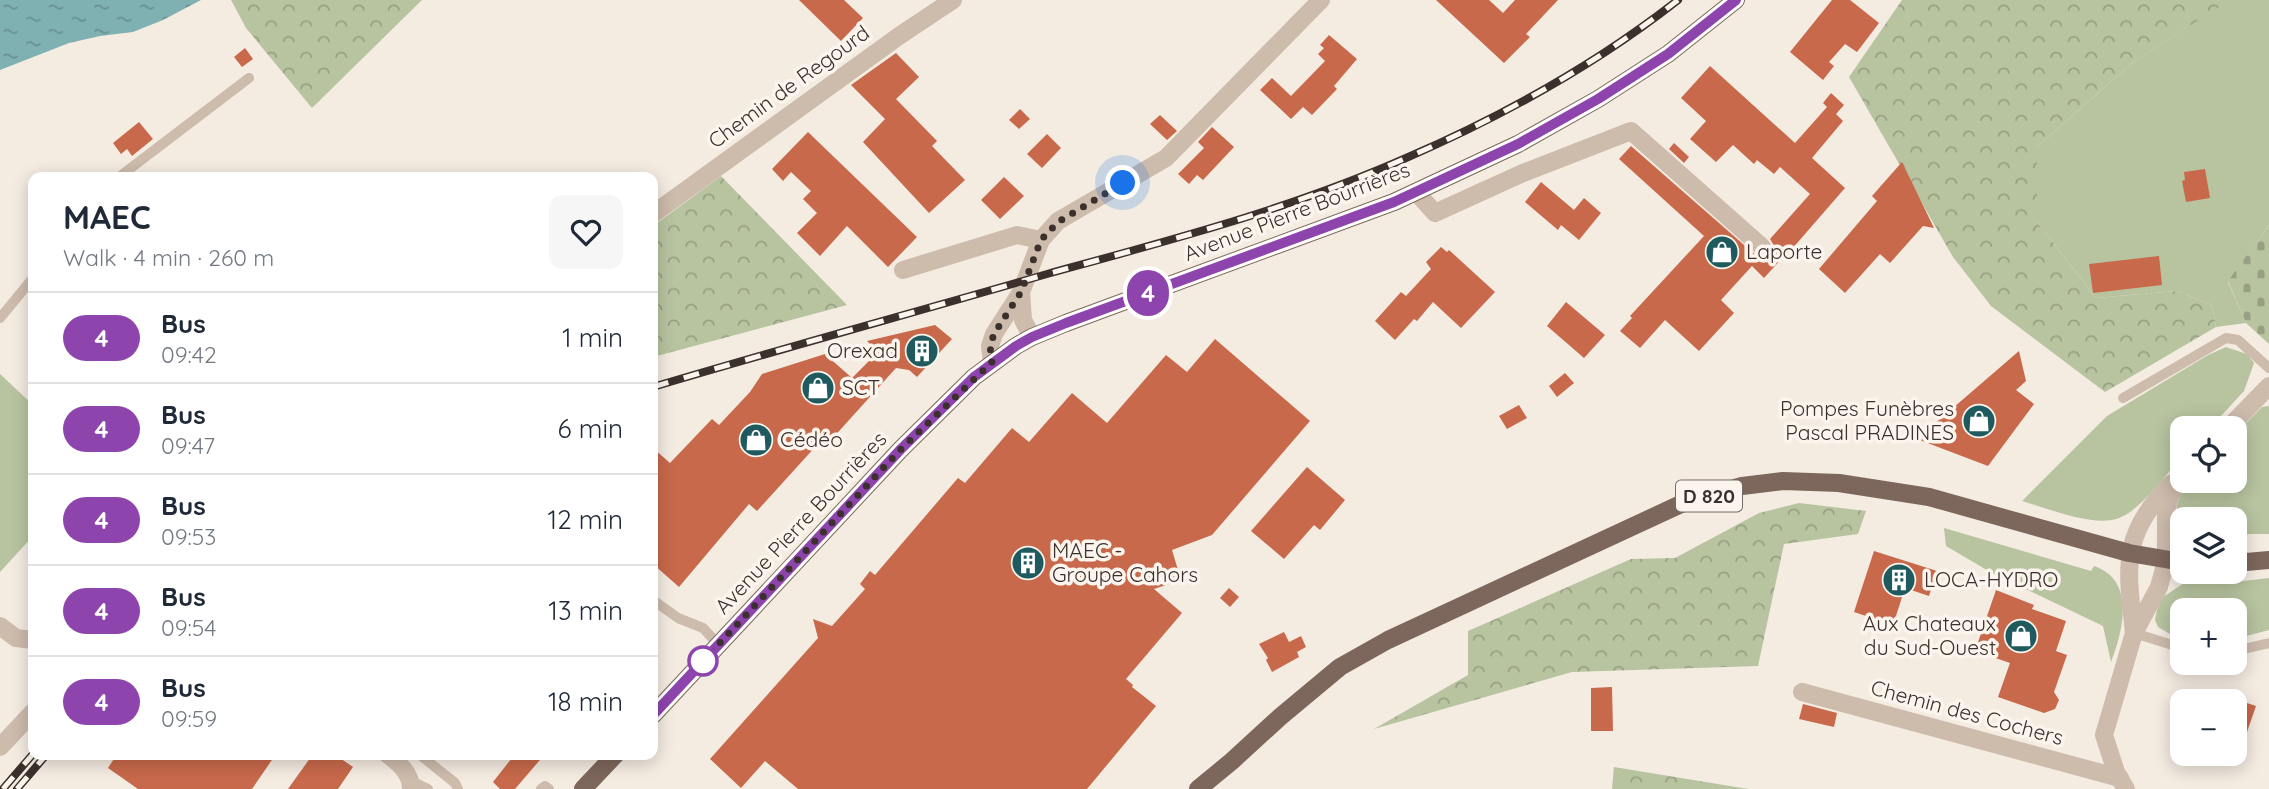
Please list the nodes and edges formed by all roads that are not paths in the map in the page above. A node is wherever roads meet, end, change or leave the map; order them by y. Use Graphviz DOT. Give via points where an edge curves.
graph roads {
  1 [pos="953,0"];
  2 [pos="1321,0"];
  3 [pos="1736,0"];
  4 [pos="249,78"];
  5 [pos="125,172"];
  6 [pos="1416,192"];
  7 [pos="658,210"];
  8 [pos="1041,240"];
  9 [pos="1762,247"];
  10 [pos="902,270"];
  11 [pos="28,284"];
  12 [pos="1021,292"];
  13 [pos="0,318"];
  14 [pos="1032,337"];
  15 [pos="992,362"];
  16 [pos="2269,368"];
  17 [pos="2269,386"];
  18 [pos="2123,398"];
  19 [pos="2240,416"];
  20 [pos="2170,486"];
  21 [pos="2171,493"];
  22 [pos="2170,537"];
  23 [pos="2129,553"];
  24 [pos="2269,559"];
  25 [pos="2170,560"];
  26 [pos="2247,562"];
  27 [pos="2170,568"];
  28 [pos="658,604"];
  29 [pos="0,626"];
  30 [pos="2134,633"];
  31 [pos="28,639"];
  32 [pos="2269,643"];
  33 [pos="719,644"];
  34 [pos="2170,644"];
  35 [pos="2247,648"];
  36 [pos="1802,692"];
  37 [pos="658,710"];
  38 [pos="28,717"];
  39 [pos="0,747"];
  40 [pos="394,760"];
  41 [pos="426,760"];
  42 [pos="610,760"];
  43 [pos="1232,761"];
  44 [pos="2123,784"];
  45 [pos="411,785"];
  46 [pos="428,789"];
  47 [pos="458,789"];
  48 [pos="541,789"];
  49 [pos="549,789"];
  50 [pos="583,789"];
  51 [pos="1198,789"];
  52 [pos="1213,789"];
  1 -- 7 [label="street, Chemin de Regourd"];
  2 -- 8 [label="street" via="1166,158 1058,222"];
  3 -- 6 [label="main road, Avenue Pierre Bourrières" via="1668,54 1598,99 1518,144"];
  4 -- 5 [label="lane"];
  6 -- 9 [label="street" via="1435,213 1631,131"];
  6 -- 14 [label="main road, Avenue Pierre Bourrières"];
  8 -- 10 [label="street" via="1017,235"];
  8 -- 12 [label="street"];
  11 -- 13 [label="lane"];
  12 -- 14 [label="street" via="1023,320"];
  12 -- 15 [label="street" via="994,334"];
  14 -- 15 [label="main road, Avenue Pierre Bourrières"];
  15 -- 33 [label="main road, Avenue Pierre Bourrières" via="901,449"];
  16 -- 18 [label="lane" via="2238,340 2226,338"];
  17 -- 19 [label="street"];
  20 -- 23 [label="street" via="2135,533"];
  21 -- 22 [label="street" via="2166,513"];
  23 -- 25 [label="main road, D 820"];
  23 -- 30 [label="street"];
  23 -- 43 [label="main road, D 820" via="1929,497 1839,482 1742,486 1681,504 1388,640 1340,667"];
  24 -- 26 [label="main road"];
  27 -- 30 [label="street"];
  28 -- 33 [label="lane" via="703,628"];
  29 -- 31 [label="street" via="16,638"];
  30 -- 34 [label="lane"];
  30 -- 44 [label="street" via="2104,735"];
  32 -- 35 [label="lane"];
  33 -- 37 [label="main road, Avenue Pierre Bourrières"];
  36 -- 44 [label="street, Chemin des Cochers"];
  38 -- 39 [label="street"];
  40 -- 45 [label="street" via="405,769"];
  41 -- 47 [label="lane"];
  42 -- 50 [label="main road"];
  43 -- 51 [label="main road, D 820"];
  43 -- 52 [label="main road, D 820"];
  45 -- 46 [label="lane"];
  48 -- 49 [label="lane"];
}
